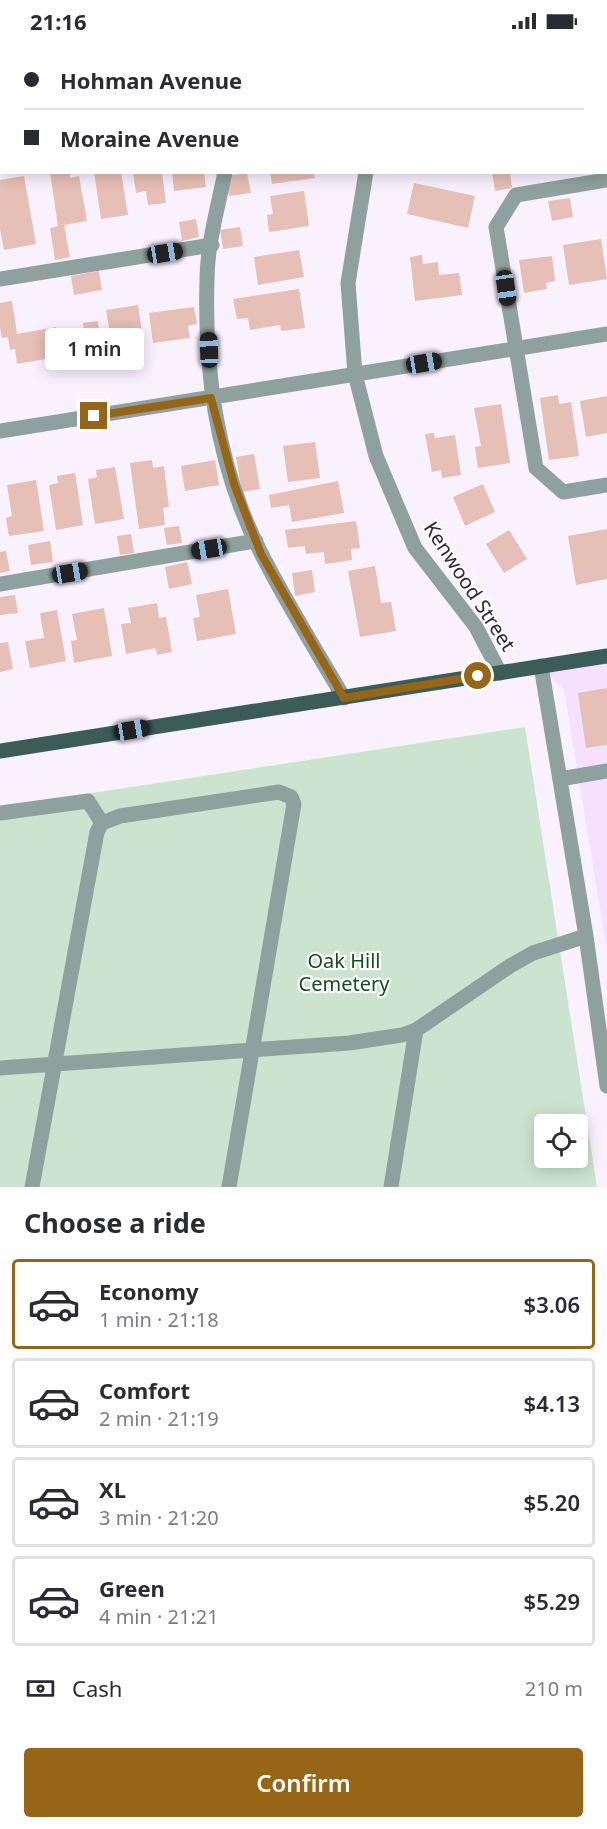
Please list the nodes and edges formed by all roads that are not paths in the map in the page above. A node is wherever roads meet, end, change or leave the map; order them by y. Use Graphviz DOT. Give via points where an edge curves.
graph roads {
  1 [pos="225,174"];
  2 [pos="366,174"];
  3 [pos="607,180"];
  4 [pos="212,245"];
  5 [pos="0,279"];
  6 [pos="607,334"];
  7 [pos="515,349"];
  8 [pos="355,374"];
  9 [pos="211,398"];
  10 [pos="0,431"];
  11 [pos="607,485"];
  12 [pos="256,541"];
  13 [pos="0,584"];
  14 [pos="607,656"];
  15 [pos="541,666"];
  16 [pos="500,673"];
  17 [pos="344,698"];
  18 [pos="0,751"];
  19 [pos="607,771"];
  20 [pos="560,779"];
  21 [pos="0,813"];
  22 [pos="102,823"];
  23 [pos="586,936"];
  24 [pos="600,991"];
  25 [pos="416,1030"];
  26 [pos="254,1050"];
  27 [pos="56,1064"];
  28 [pos="0,1068"];
  29 [pos="607,1086"];
  30 [pos="32,1187"];
  31 [pos="229,1187"];
  32 [pos="391,1187"];
  1 -- 4 [label="street"];
  2 -- 8 [label="street, Kenwood Street" via="348,283"];
  3 -- 7 [label="street" via="516,195 496,227"];
  4 -- 5 [label="street"];
  4 -- 9 [label="street" via="207,279"];
  6 -- 7 [label="street"];
  7 -- 8 [label="street"];
  7 -- 11 [label="street" via="536,468 563,492"];
  8 -- 9 [label="street"];
  8 -- 16 [label="street, Kenwood Street" via="376,456 416,548 476,627"];
  9 -- 10 [label="street"];
  9 -- 12 [label="street" via="234,484"];
  12 -- 13 [label="street"];
  12 -- 17 [label="street"];
  14 -- 15 [label="main road"];
  15 -- 16 [label="main road"];
  15 -- 20 [label="street"];
  16 -- 17 [label="main road"];
  17 -- 18 [label="main road"];
  19 -- 20 [label="street"];
  20 -- 23 [label="street"];
  21 -- 22 [label="street" via="88,801"];
  22 -- 26 [label="street" via="120,816 279,792 291,798 294,804"];
  22 -- 27 [label="street" via="97,832"];
  23 -- 24 [label="street"];
  23 -- 25 [label="street" via="510,966"];
  24 -- 29 [label="street"];
  25 -- 26 [label="street" via="349,1043"];
  25 -- 32 [label="street"];
  26 -- 27 [label="street"];
  26 -- 31 [label="street"];
  27 -- 28 [label="street"];
  27 -- 30 [label="street"];
}
